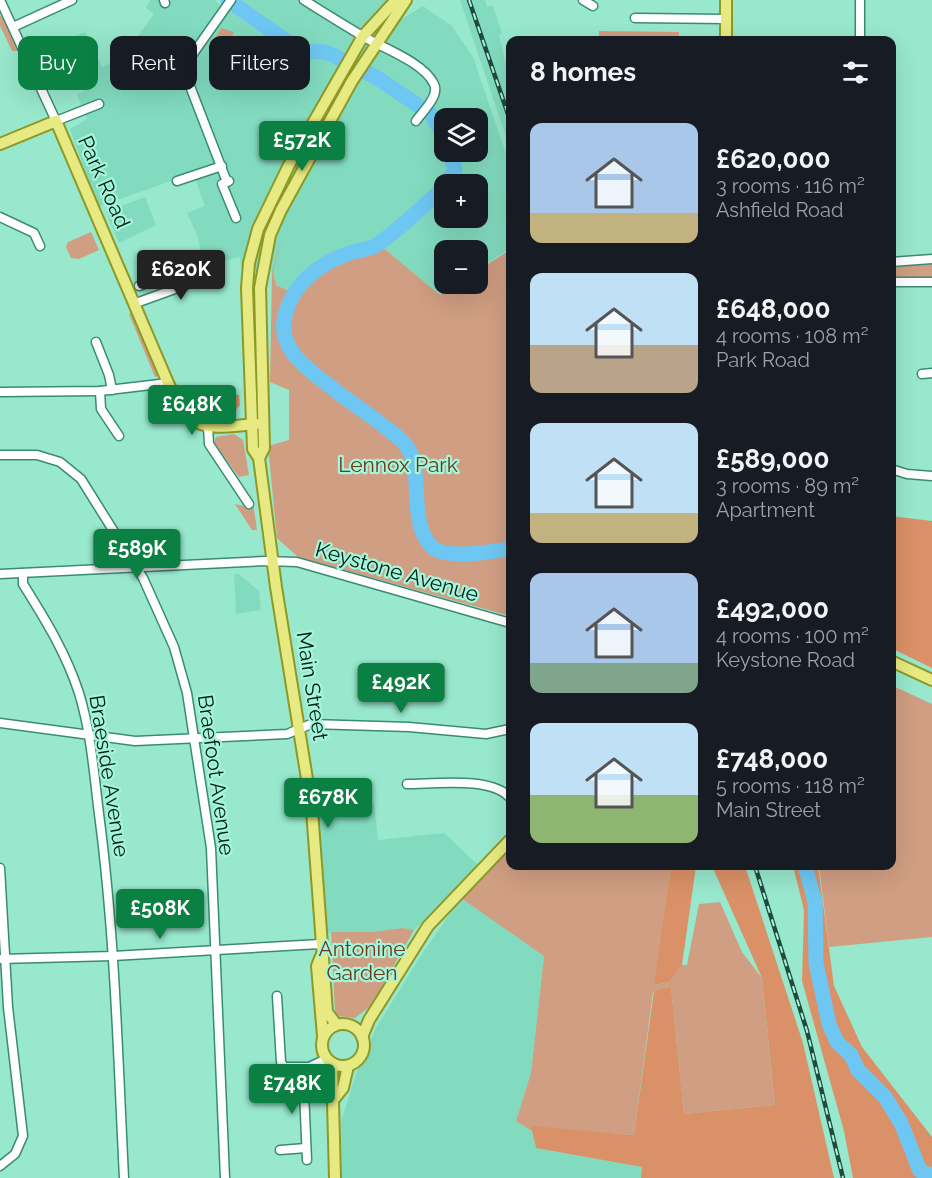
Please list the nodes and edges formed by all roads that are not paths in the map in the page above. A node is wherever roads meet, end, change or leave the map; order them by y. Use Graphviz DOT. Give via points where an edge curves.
graph roads {
  1 [pos="0,0"];
  2 [pos="72,0"];
  3 [pos="304,0"];
  4 [pos="396,0"];
  5 [pos="406,0"];
  6 [pos="583,0"];
  7 [pos="726,0"];
  8 [pos="860,0"];
  9 [pos="229,2"];
  10 [pos="593,6"];
  11 [pos="635,18"];
  12 [pos="726,19"];
  13 [pos="13,27"];
  14 [pos="363,36"];
  15 [pos="726,36"];
  16 [pos="860,36"];
  17 [pos="375,43"];
  18 [pos="197,48"];
  19 [pos="191,90"];
  20 [pos="99,104"];
  21 [pos="56,121"];
  22 [pos="416,121"];
  23 [pos="0,144"];
  24 [pos="222,166"];
  25 [pos="177,181"];
  26 [pos="0,217"];
  27 [pos="236,219"];
  28 [pos="43,228"];
  29 [pos="34,233"];
  30 [pos="40,246"];
  31 [pos="932,259"];
  32 [pos="896,262"];
  33 [pos="204,267"];
  34 [pos="182,272"];
  35 [pos="896,282"];
  36 [pos="932,282"];
  37 [pos="139,286"];
  38 [pos="136,303"];
  39 [pos="96,342"];
  40 [pos="932,373"];
  41 [pos="922,374"];
  42 [pos="168,383"];
  43 [pos="112,390"];
  44 [pos="100,391"];
  45 [pos="0,392"];
  46 [pos="263,423"];
  47 [pos="251,424"];
  48 [pos="208,427"];
  49 [pos="119,436"];
  50 [pos="0,455"];
  51 [pos="259,458"];
  52 [pos="896,471"];
  53 [pos="932,476"];
  54 [pos="249,504"];
  55 [pos="274,561"];
  56 [pos="136,567"];
  57 [pos="22,573"];
  58 [pos="0,574"];
  59 [pos="506,622"];
  60 [pos="896,663"];
  61 [pos="932,680"];
  62 [pos="0,723"];
  63 [pos="300,729"];
  64 [pos="506,730"];
  65 [pos="89,735"];
  66 [pos="194,740"];
  67 [pos="407,784"];
  68 [pos="506,793"];
  69 [pos="506,844"];
  70 [pos="0,868"];
  71 [pos="320,944"];
  72 [pos="214,950"];
  73 [pos="113,956"];
  74 [pos="321,956"];
  75 [pos="3,959"];
  76 [pos="277,996"];
  77 [pos="369,1020"];
  78 [pos="336,1024"];
  79 [pos="352,1026"];
  80 [pos="323,1036"];
  81 [pos="362,1037"];
  82 [pos="329,1061"];
  83 [pos="348,1066"];
  84 [pos="303,1068"];
  85 [pos="335,1098"];
  86 [pos="306,1148"];
  87 [pos="280,1150"];
  88 [pos="307,1160"];
  89 [pos="0,1166"];
  90 [pos="124,1178"];
  91 [pos="225,1178"];
  92 [pos="335,1178"];
  1 -- 13 [label="street"];
  2 -- 13 [label="street"];
  3 -- 14 [label="street"];
  4 -- 14 [label="main road, Main Street"];
  5 -- 17 [label="main road, Main Street"];
  6 -- 10 [label="street"];
  7 -- 12 [label="main road"];
  8 -- 16 [label="street"];
  9 -- 18 [label="street"];
  11 -- 12 [label="street"];
  12 -- 15 [label="main road"];
  13 -- 21 [label="street"];
  14 -- 17 [label="street"];
  14 -- 47 [label="main road, Main Street" via="255,236 248,274 246,327"];
  17 -- 22 [label="street" via="396,52 434,84 433,98"];
  17 -- 46 [label="main road, Main Street" via="281,210 266,250 261,282"];
  19 -- 24 [label="street"];
  20 -- 21 [label="street"];
  21 -- 23 [label="main road"];
  21 -- 38 [label="main road, Park Road"];
  24 -- 25 [label="street"];
  24 -- 27 [label="street" via="228,181 222,184"];
  26 -- 29 [label="street"];
  28 -- 29 [label="street"];
  29 -- 30 [label="street"];
  31 -- 32 [label="street"];
  33 -- 34 [label="street"];
  34 -- 37 [label="street"];
  34 -- 38 [label="street" via="186,285"];
  35 -- 36 [label="street"];
  38 -- 42 [label="main road, Park Road"];
  39 -- 43 [label="street"];
  40 -- 41 [label="street"];
  42 -- 43 [label="street"];
  42 -- 48 [label="main road, Park Road" via="186,415"];
  43 -- 44 [label="street"];
  44 -- 45 [label="street"];
  44 -- 49 [label="street" via="101,409"];
  46 -- 47 [label="main road"];
  46 -- 51 [label="main road, Main Street" via="264,448"];
  47 -- 48 [label="main road"];
  47 -- 51 [label="main road, Main Street" via="253,449"];
  48 -- 54 [label="street" via="209,444"];
  50 -- 56 [label="street, Braefoot Avenue" via="37,455 60,462 81,479"];
  51 -- 55 [label="main road, Main Street"];
  52 -- 53 [label="street"];
  55 -- 56 [label="street, Keystone Avenue"];
  55 -- 59 [label="street, Keystone Avenue" via="344,573"];
  55 -- 63 [label="main road, Main Street"];
  56 -- 57 [label="street, Keystone Avenue"];
  56 -- 66 [label="street, Braefoot Avenue" via="161,612 174,647 187,693"];
  57 -- 58 [label="street, Keystone Avenue"];
  57 -- 65 [label="street, Braeside Avenue" via="23,584 60,645"];
  60 -- 61 [label="main road"];
  62 -- 65 [label="street"];
  63 -- 64 [label="street" via="311,724 486,734"];
  63 -- 66 [label="street" via="287,734"];
  63 -- 71 [label="main road, Main Street" via="312,810"];
  65 -- 66 [label="street" via="135,741"];
  65 -- 73 [label="street, Braeside Avenue"];
  66 -- 72 [label="street, Braefoot Avenue" via="211,848"];
  67 -- 68 [label="street" via="487,784"];
  69 -- 77 [label="main road" via="428,926"];
  70 -- 75 [label="street"];
  71 -- 72 [label="street"];
  71 -- 74 [label="main road, Main Street"];
  72 -- 73 [label="street"];
  72 -- 91 [label="street, Braefoot Avenue"];
  73 -- 75 [label="street"];
  73 -- 90 [label="street, Braeside Avenue"];
  74 -- 78 [label="main road, Main Street" via="326,966 327,1012"];
  74 -- 80 [label="main road, Main Street" via="317,966"];
  75 -- 89 [label="street" via="23,1136 15,1154"];
  76 -- 84 [label="street" via="281,1062 288,1068"];
  77 -- 79 [label="main road"];
  77 -- 81 [label="main road"];
  78 -- 79 [label="main road"];
  78 -- 80 [label="main road"];
  79 -- 81 [label="main road"];
  80 -- 82 [label="main road" via="321,1045"];
  81 -- 83 [label="main road" via="362,1055"];
  82 -- 83 [label="main road"];
  82 -- 84 [label="street"];
  82 -- 85 [label="main road"];
  83 -- 85 [label="main road" via="343,1088"];
  84 -- 86 [label="street"];
  85 -- 92 [label="main road"];
  86 -- 87 [label="street"];
  86 -- 88 [label="street"];
}
